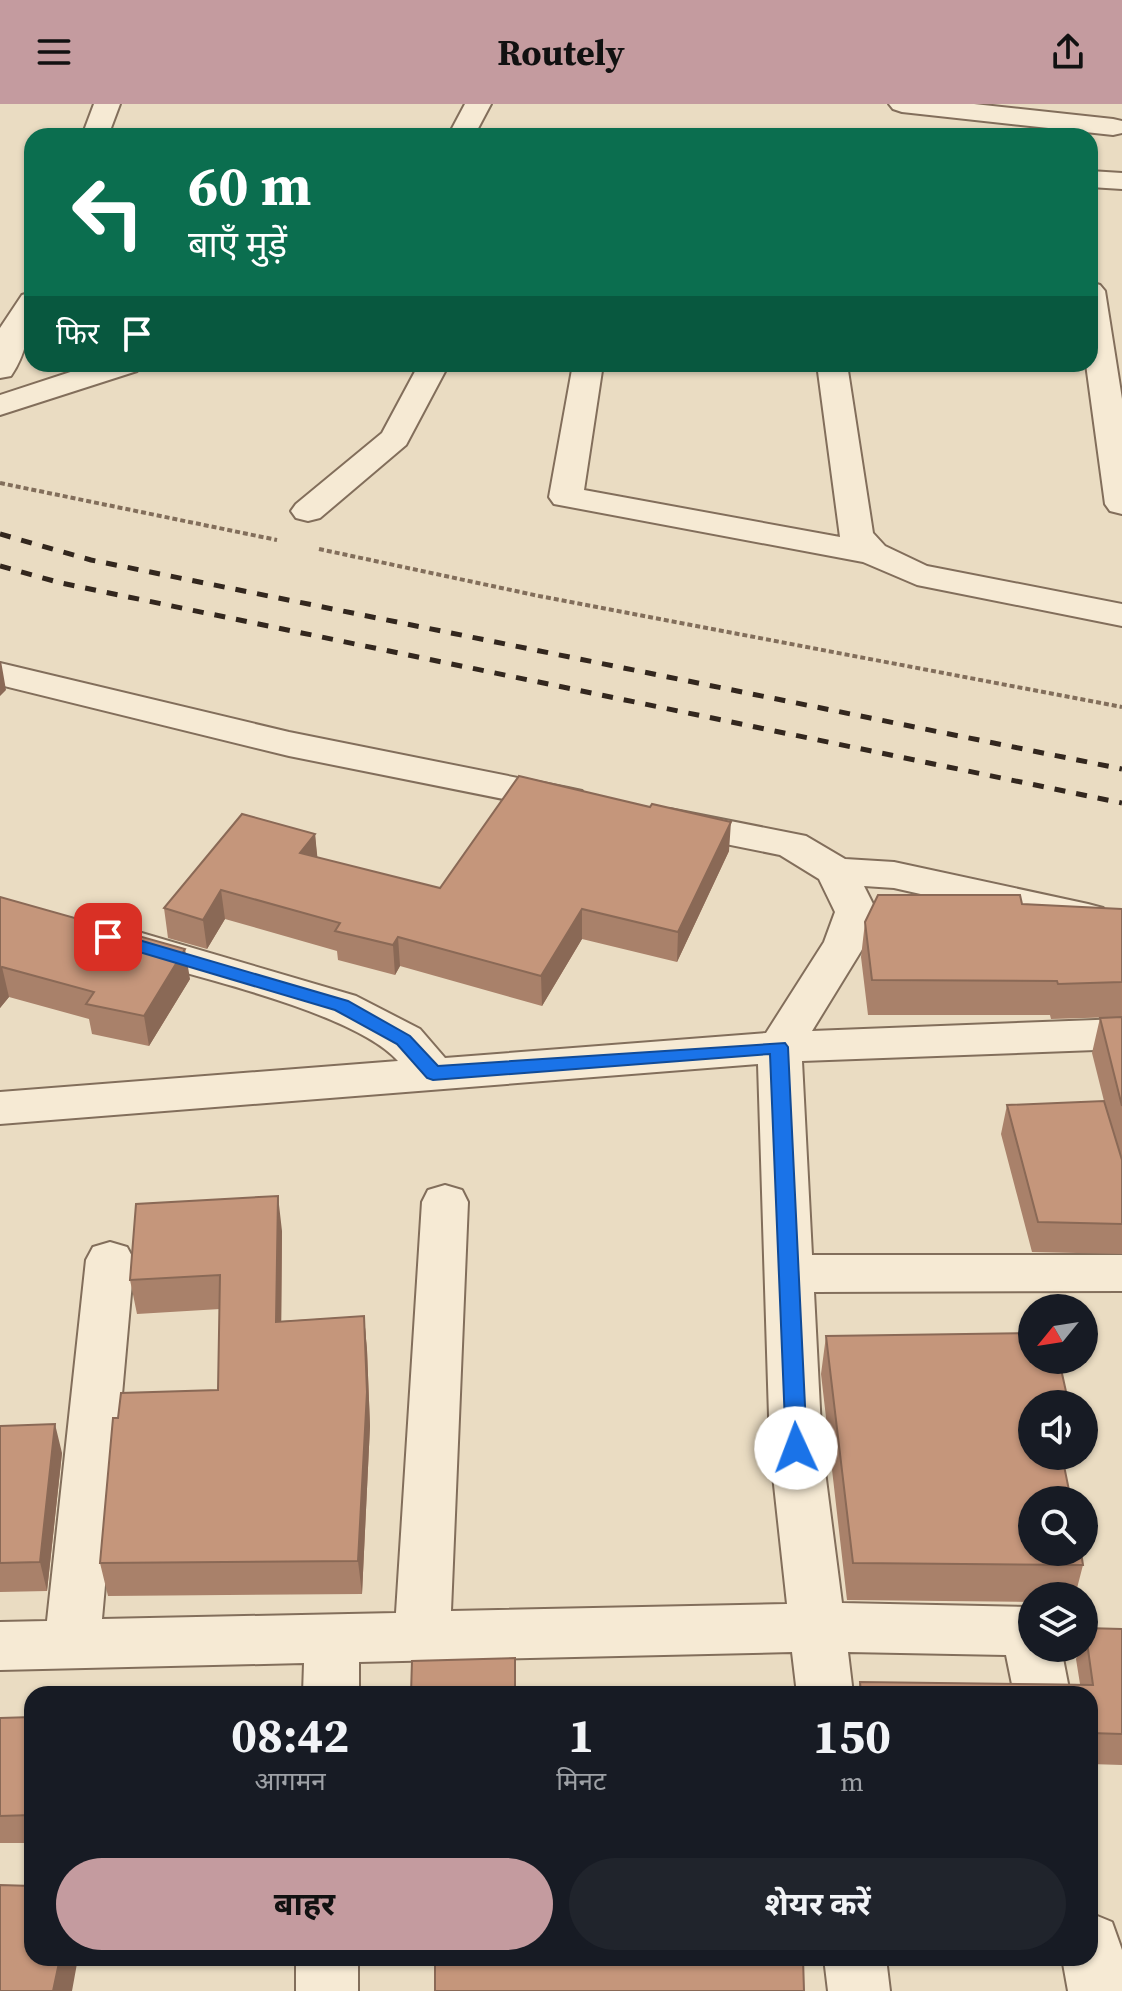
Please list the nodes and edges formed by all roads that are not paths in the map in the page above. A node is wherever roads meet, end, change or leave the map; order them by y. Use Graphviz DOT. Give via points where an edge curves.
graph roads {
  1 [pos="107,104"];
  2 [pos="478,104"];
  3 [pos="902,104"];
  4 [pos="1113,127"];
  5 [pos="98,128"];
  6 [pos="465,128"];
  7 [pos="1098,180"];
  8 [pos="1122,181"];
  9 [pos="23,326"];
  10 [pos="1098,344"];
  11 [pos="0,369"];
  12 [pos="101,372"];
  13 [pos="430,372"];
  14 [pos="587,372"];
  15 [pos="833,372"];
  16 [pos="0,405"];
  17 [pos="1122,504"];
  18 [pos="308,511"];
  19 [pos="873,553"];
  20 [pos="1122,615"];
  21 [pos="0,674"];
  22 [pos="836,871"];
  23 [pos="1121,925"];
  24 [pos="97,934"];
  25 [pos="1122,1034"];
  26 [pos="779,1047"];
  27 [pos="433,1073"];
  28 [pos="0,1108"];
  29 [pos="445,1202"];
  30 [pos="110,1260"];
  31 [pos="1122,1273"];
  32 [pos="788,1274"];
  33 [pos="817,1627"];
  34 [pos="422,1637"];
  35 [pos="1018,1637"];
  36 [pos="332,1639"];
  37 [pos="72,1644"];
  38 [pos="0,1646"];
  39 [pos="1036,1662"];
  40 [pos="331,1686"];
  41 [pos="824,1686"];
  42 [pos="1041,1686"];
  43 [pos="327,1966"];
  44 [pos="856,1966"];
  45 [pos="1094,1966"];
  46 [pos="327,1991"];
  47 [pos="859,1991"];
  48 [pos="1099,1991"];
  1 -- 5 [label="street"];
  2 -- 6 [label="street"];
  3 -- 4 [label="street"];
  7 -- 8 [label="street"];
  9 -- 11 [label="street"];
  10 -- 17 [label="street"];
  12 -- 16 [label="street"];
  13 -- 18 [label="street" via="395,438"];
  14 -- 19 [label="street" via="566,497"];
  15 -- 19 [label="street" via="856,535"];
  19 -- 20 [label="street" via="917,575"];
  21 -- 22 [label="street" via="289,744 792,845"];
  22 -- 23 [label="street" via="894,875"];
  22 -- 26 [label="street" via="856,912 845,943"];
  24 -- 27 [label="street" via="341,1006 404,1040"];
  25 -- 26 [label="street"];
  26 -- 27 [label="street"];
  26 -- 32 [label="street"];
  27 -- 28 [label="street"];
  29 -- 34 [label="street"];
  30 -- 37 [label="street"];
  31 -- 32 [label="street"];
  32 -- 33 [label="street" via="796,1448"];
  33 -- 34 [label="street"];
  33 -- 35 [label="street"];
  33 -- 41 [label="street"];
  34 -- 36 [label="street"];
  36 -- 37 [label="street"];
  36 -- 40 [label="street"];
  37 -- 38 [label="street"];
  39 -- 42 [label="street"];
  43 -- 46 [label="street"];
  44 -- 47 [label="street"];
  45 -- 48 [label="street"];
}
